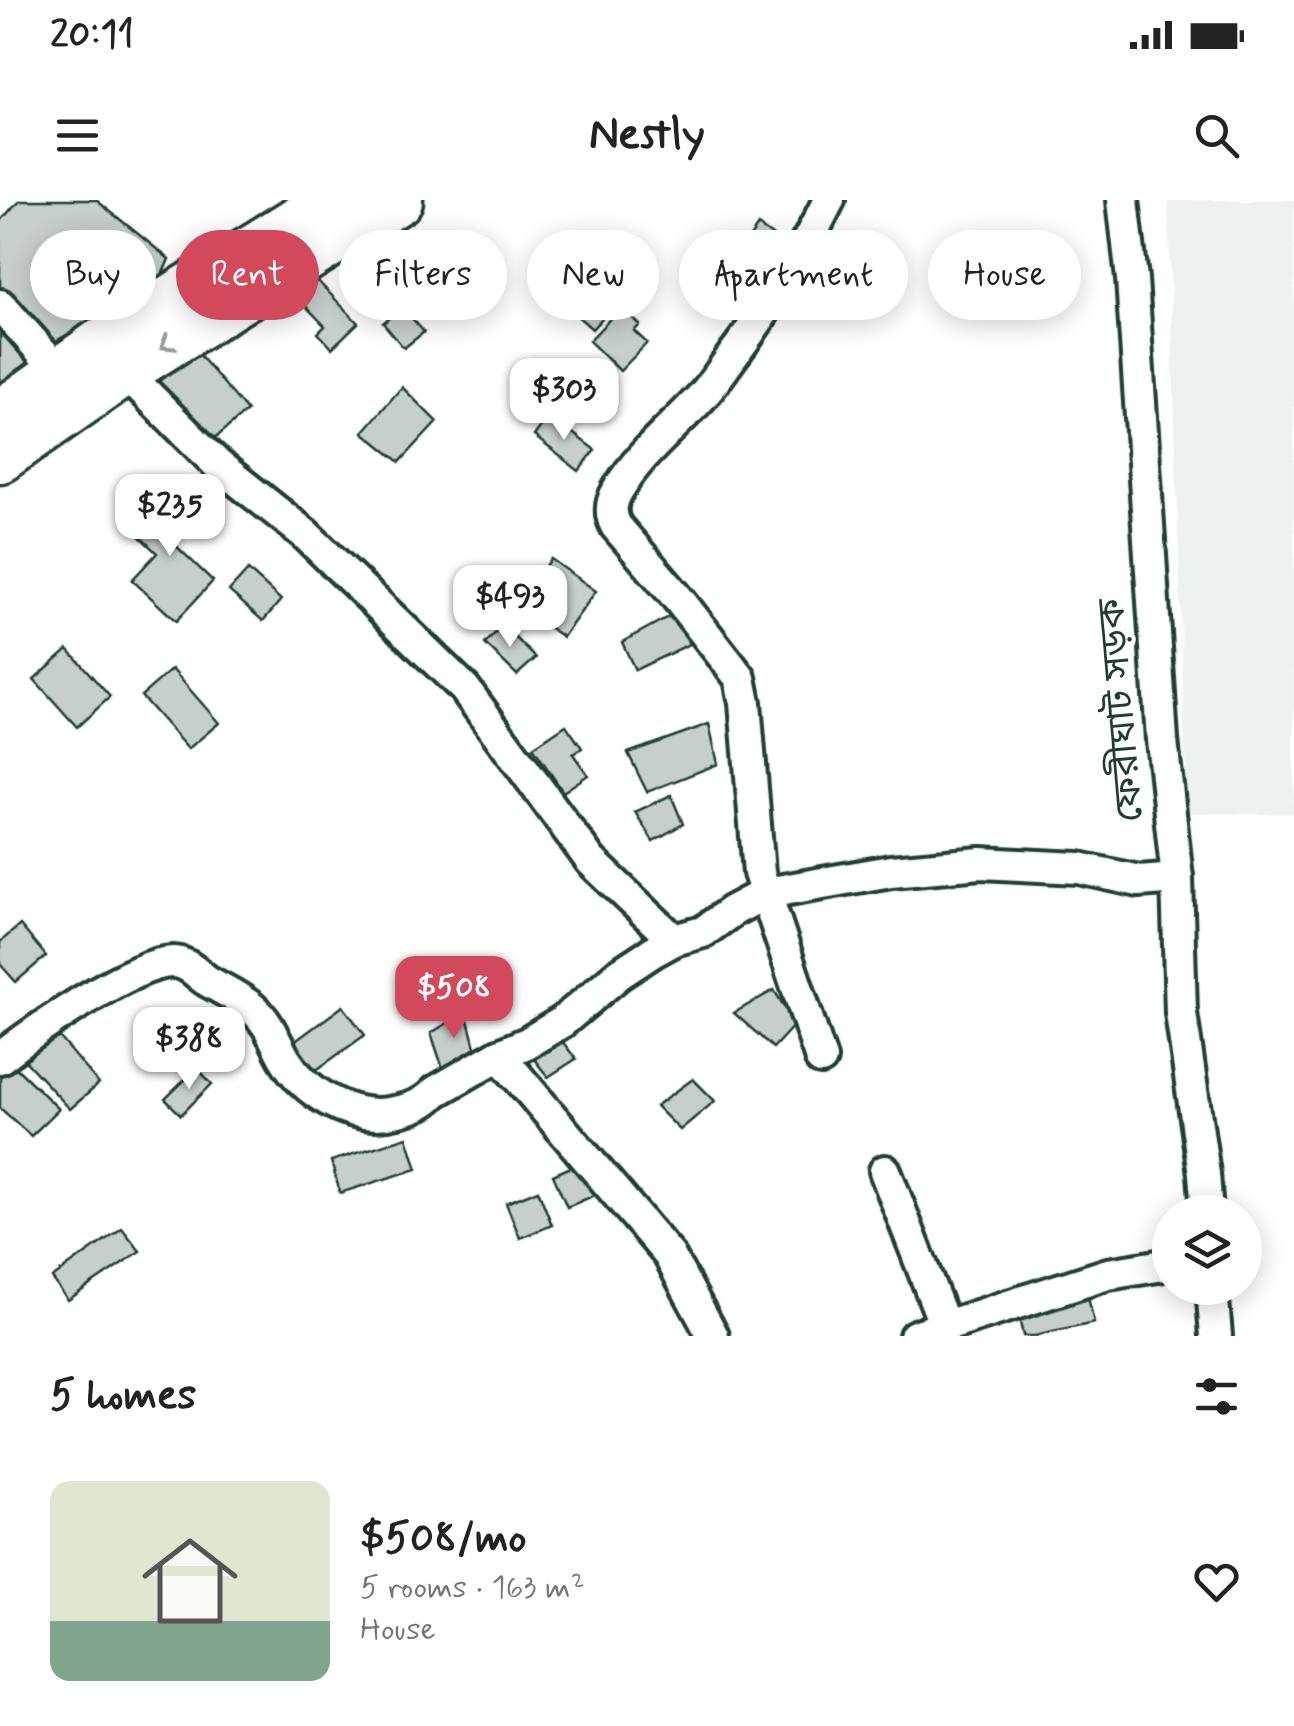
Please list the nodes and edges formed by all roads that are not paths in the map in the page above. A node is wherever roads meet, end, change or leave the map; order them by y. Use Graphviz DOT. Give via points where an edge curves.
graph roads {
  1 [pos="330,200"];
  2 [pos="398,200"];
  3 [pos="829,200"];
  4 [pos="1122,200"];
  5 [pos="0,305"];
  6 [pos="111,358"];
  7 [pos="60,372"];
  8 [pos="0,415"];
  9 [pos="0,458"];
  10 [pos="1177,878"];
  11 [pos="766,892"];
  12 [pos="674,940"];
  13 [pos="498,1055"];
  14 [pos="0,1058"];
  15 [pos="822,1058"];
  16 [pos="886,1171"];
  17 [pos="1206,1195"];
  18 [pos="1152,1267"];
  19 [pos="1213,1305"];
  20 [pos="945,1326"];
  21 [pos="713,1336"];
  22 [pos="916,1336"];
  23 [pos="1216,1336"];
  1 -- 6 [label="main road"];
  2 -- 6 [label="main road, one-way"];
  3 -- 11 [label="street" via="747,336 706,392 640,458 611,505 616,526 740,678"];
  4 -- 10 [label="street, ফেরীঘাট সড়ক"];
  5 -- 7 [label="street"];
  6 -- 7 [label="main road"];
  6 -- 9 [label="main road"];
  6 -- 12 [label="street" via="218,465 305,534 466,688 590,862"];
  7 -- 8 [label="main road"];
  10 -- 11 [label="street" via="1139,881 1079,868 981,863"];
  10 -- 17 [label="street, ফেরীঘাট সড়ক" via="1181,1013"];
  11 -- 12 [label="street" via="703,932"];
  11 -- 15 [label="street"];
  12 -- 13 [label="street" via="618,974 562,1022"];
  13 -- 14 [label="street" via="407,1110 362,1113 303,1082 252,1008 188,965 172,962 100,991"];
  13 -- 21 [label="street" via="670,1256"];
  16 -- 20 [label="street"];
  18 -- 20 [label="street" via="1108,1274"];
  19 -- 23 [label="street"];
  20 -- 22 [label="street"];
}
